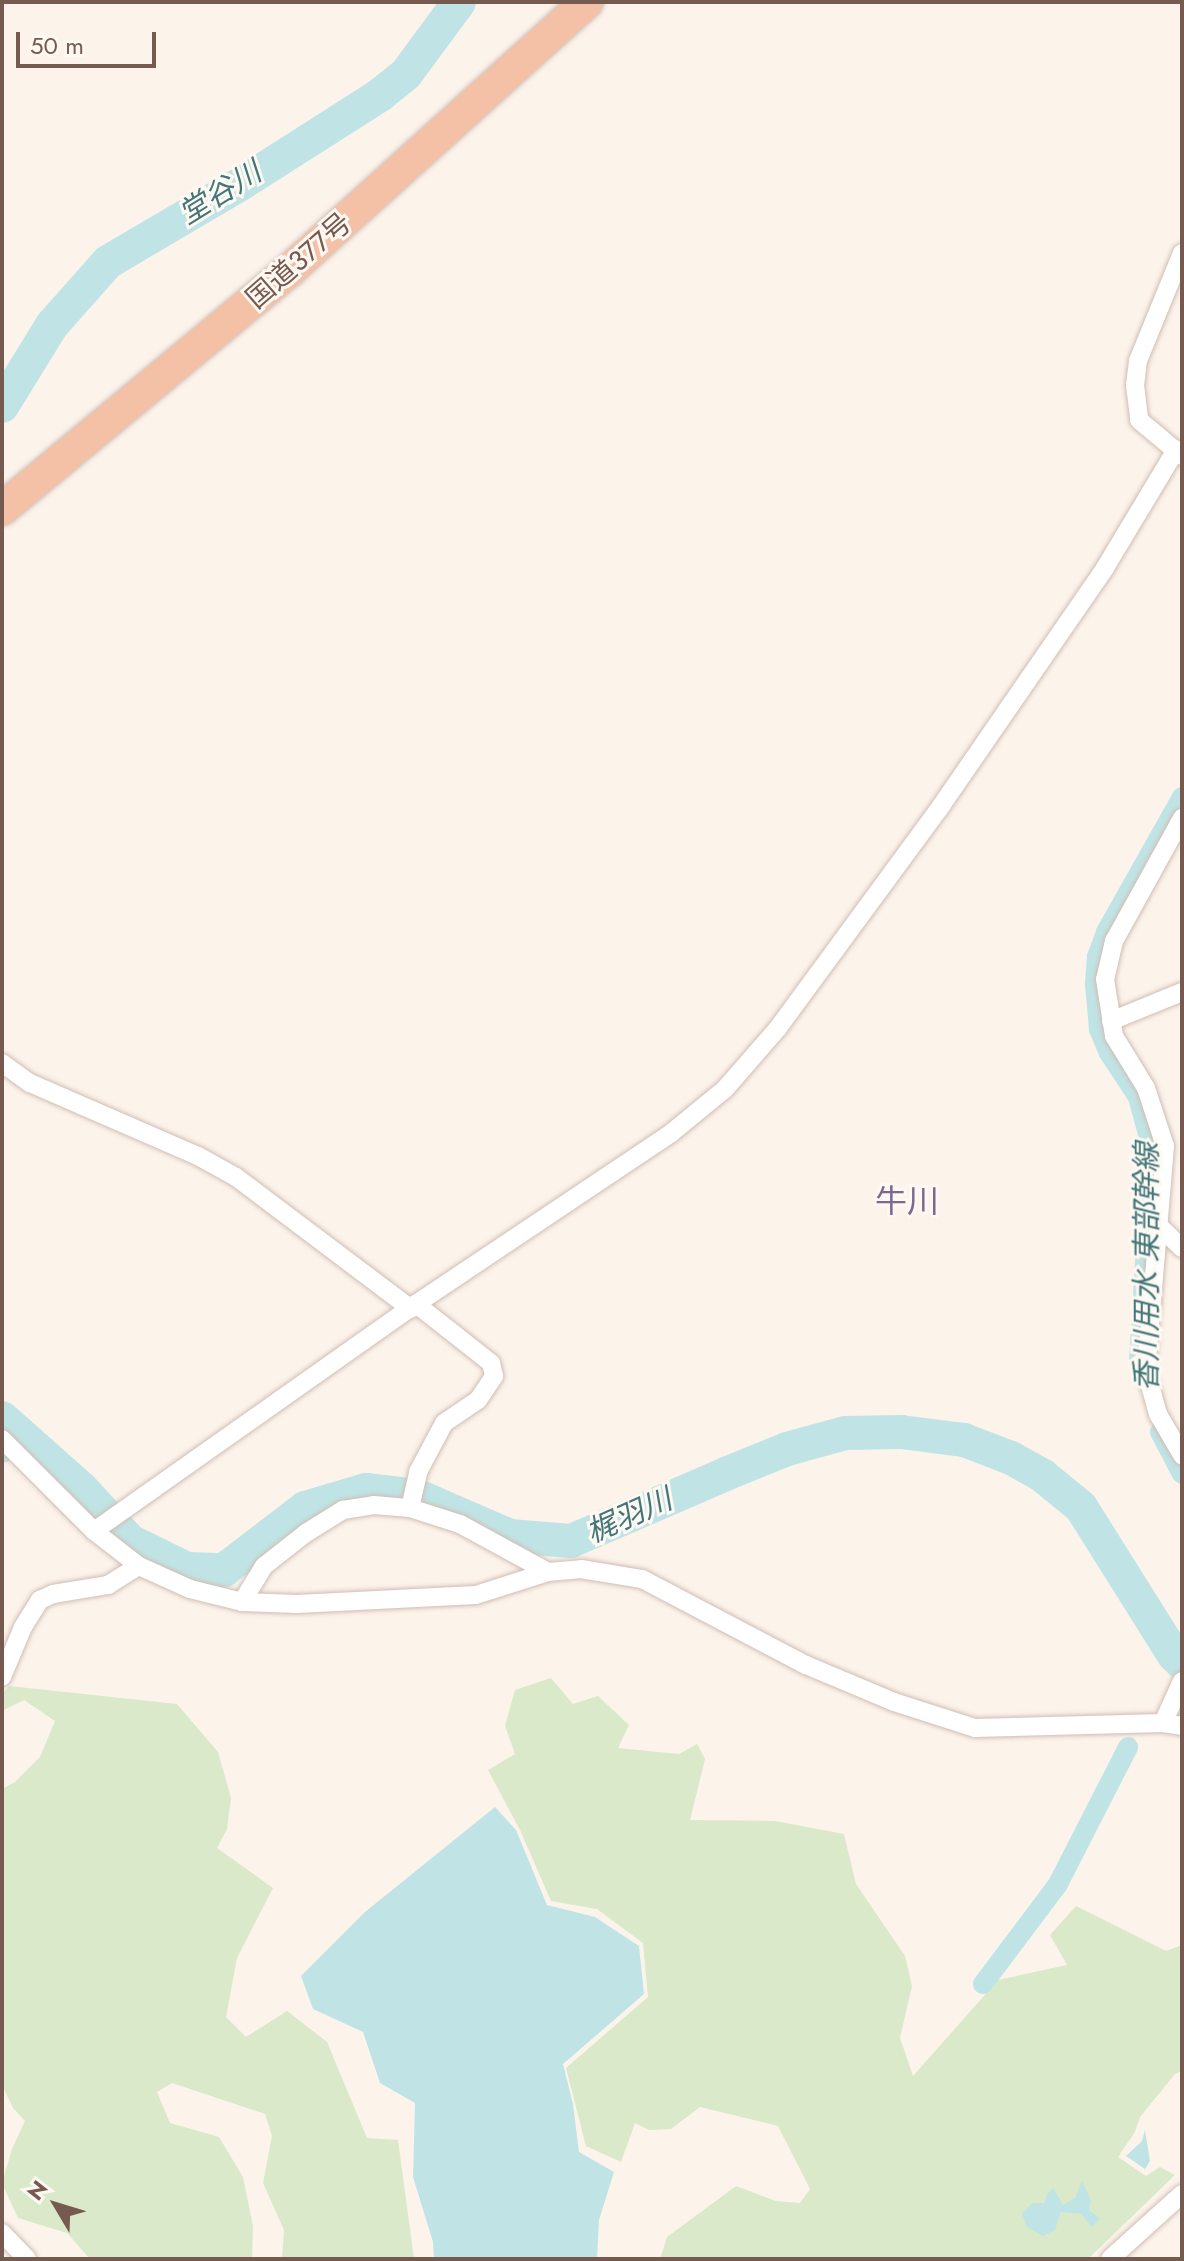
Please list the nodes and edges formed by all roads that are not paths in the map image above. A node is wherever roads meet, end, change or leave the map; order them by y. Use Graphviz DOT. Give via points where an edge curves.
graph roads {
  1 [pos="587,2"];
  2 [pos="1182,253"];
  3 [pos="1179,453"];
  4 [pos="2,509"];
  5 [pos="1182,818"];
  6 [pos="1182,992"];
  7 [pos="1111,1021"];
  8 [pos="2,1063"];
  9 [pos="1160,1227"];
  10 [pos="1182,1248"];
  11 [pos="414,1306"];
  12 [pos="2,1439"];
  13 [pos="1182,1455"];
  14 [pos="410,1506"];
  15 [pos="98,1528"];
  16 [pos="139,1566"];
  17 [pos="548,1572"];
  18 [pos="242,1602"];
  19 [pos="2,1677"];
  20 [pos="1181,1682"];
  21 [pos="1173,1725"];
  22 [pos="1182,2194"];
  23 [pos="2,2233"];
  24 [pos="27,2259"];
  25 [pos="1110,2259"];
  1 -- 4 [label="highway, 国道377号" via="290,270"];
  2 -- 3 [label="street" via="1138,361 1135,385 1139,420"];
  3 -- 11 [label="street" via="941,806 778,1028 725,1089 670,1134"];
  5 -- 7 [label="street" via="1114,941 1105,979"];
  6 -- 7 [label="street"];
  7 -- 9 [label="street" via="1114,1036 1146,1088 1165,1146"];
  8 -- 11 [label="street" via="30,1083 236,1177"];
  9 -- 10 [label="street"];
  9 -- 13 [label="street" via="1146,1371 1158,1414"];
  11 -- 14 [label="street" via="491,1363 494,1376 478,1400 444,1423 418,1472"];
  11 -- 15 [label="street"];
  12 -- 15 [label="street"];
  14 -- 17 [label="street" via="460,1524"];
  14 -- 18 [label="street" via="343,1510 264,1566"];
  15 -- 16 [label="street"];
  16 -- 18 [label="street" via="190,1589"];
  16 -- 19 [label="street" via="108,1585 40,1600"];
  17 -- 18 [label="street" via="476,1595"];
  17 -- 21 [label="street" via="581,1569 642,1579 806,1665 975,1728"];
  20 -- 21 [label="street"];
  22 -- 25 [label="street"];
  23 -- 24 [label="street"];
}
